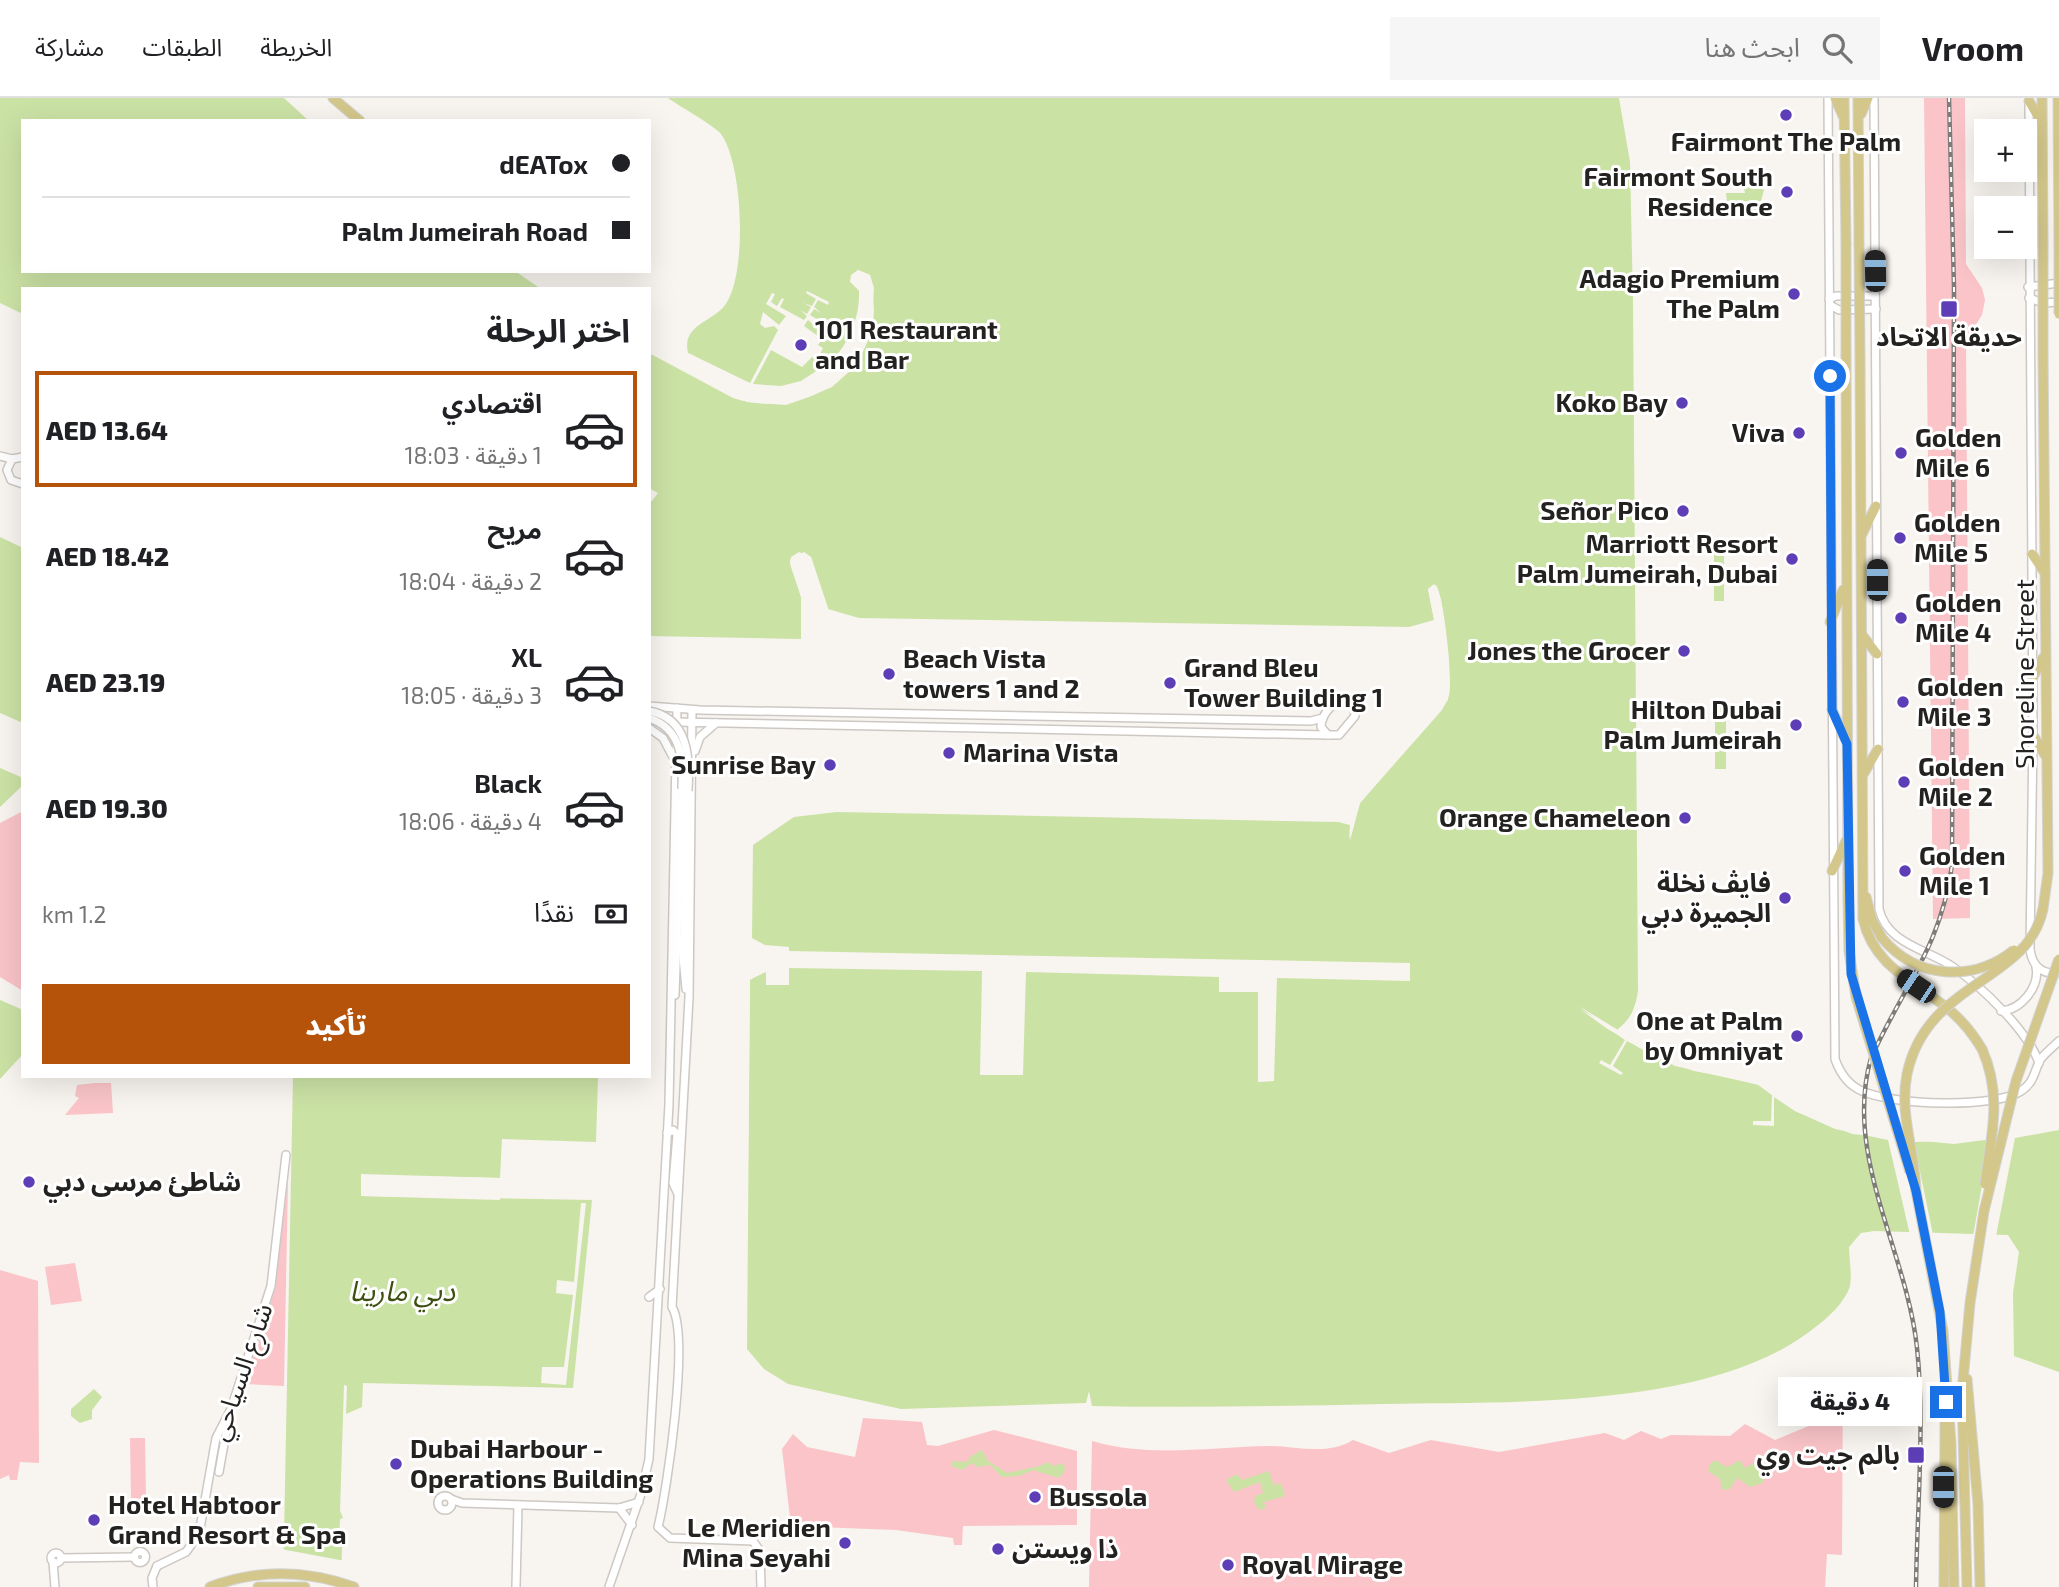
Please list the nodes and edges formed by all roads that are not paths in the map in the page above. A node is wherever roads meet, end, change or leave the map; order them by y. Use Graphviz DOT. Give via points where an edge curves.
graph roads {
  1 [pos="333,98"];
  2 [pos="1828,98"];
  3 [pos="1835,98"];
  4 [pos="1844,98"];
  5 [pos="1858,98"];
  6 [pos="1868,98"];
  7 [pos="1874,98"];
  8 [pos="2042,98"];
  9 [pos="2058,98"];
  10 [pos="2029,99"];
  11 [pos="358,119"];
  12 [pos="1858,119"];
  13 [pos="1844,120"];
  14 [pos="2043,125"];
  15 [pos="2059,246"];
  16 [pos="2059,283"];
  17 [pos="2028,287"];
  18 [pos="1875,296"];
  19 [pos="2029,298"];
  20 [pos="1829,302"];
  21 [pos="2059,302"];
  22 [pos="1875,309"];
  23 [pos="2059,314"];
  24 [pos="0,456"];
  25 [pos="21,458"];
  26 [pos="12,460"];
  27 [pos="0,467"];
  28 [pos="7,474"];
  29 [pos="21,484"];
  30 [pos="1877,506"];
  31 [pos="1861,536"];
  32 [pos="2032,554"];
  33 [pos="2045,573"];
  34 [pos="1846,586"];
  35 [pos="1830,621"];
  36 [pos="1862,635"];
  37 [pos="1877,654"];
  38 [pos="2045,654"];
  39 [pos="2033,677"];
  40 [pos="651,708"];
  41 [pos="677,708"];
  42 [pos="651,709"];
  43 [pos="692,709"];
  44 [pos="1832,710"];
  45 [pos="1090,711"];
  46 [pos="1168,713"];
  47 [pos="908,715"];
  48 [pos="1098,718"];
  49 [pos="1120,718"];
  50 [pos="1323,718"];
  51 [pos="1159,719"];
  52 [pos="651,720"];
  53 [pos="651,721"];
  54 [pos="1286,721"];
  55 [pos="677,722"];
  56 [pos="692,723"];
  57 [pos="716,723"];
  58 [pos="890,727"];
  59 [pos="651,730"];
  60 [pos="1075,732"];
  61 [pos="1265,734"];
  62 [pos="1328,735"];
  63 [pos="2033,735"];
  64 [pos="1847,744"];
  65 [pos="1878,749"];
  66 [pos="2046,757"];
  67 [pos="675,765"];
  68 [pos="693,768"];
  69 [pos="1863,774"];
  70 [pos="685,790"];
  71 [pos="1848,836"];
  72 [pos="692,845"];
  73 [pos="698,854"];
  74 [pos="1862,857"];
  75 [pos="1832,871"];
  76 [pos="666,888"];
  77 [pos="673,899"];
  78 [pos="2043,909"];
  79 [pos="2059,959"];
  80 [pos="2034,963"];
  81 [pos="2059,973"];
  82 [pos="670,988"];
  83 [pos="691,993"];
  84 [pos="664,994"];
  85 [pos="670,1005"];
  86 [pos="2001,1011"];
  87 [pos="2059,1041"];
  88 [pos="2039,1063"];
  89 [pos="667,1133"];
  90 [pos="286,1155"];
  91 [pos="667,1156"];
  92 [pos="658,1165"];
  93 [pos="1916,1191"];
  94 [pos="677,1192"];
  95 [pos="1984,1211"];
  96 [pos="660,1289"];
  97 [pos="649,1297"];
  98 [pos="1965,1363"];
  99 [pos="231,1409"];
  100 [pos="1947,1413"];
  101 [pos="219,1472"];
  102 [pos="639,1502"];
  103 [pos="451,1504"];
  104 [pos="518,1505"];
  105 [pos="620,1508"];
  106 [pos="632,1525"];
  107 [pos="134,1557"];
  108 [pos="55,1587"];
  109 [pos="155,1587"];
  110 [pos="209,1587"];
  111 [pos="258,1587"];
  112 [pos="305,1587"];
  113 [pos="354,1587"];
  114 [pos="516,1587"];
  115 [pos="609,1587"];
  116 [pos="761,1587"];
  117 [pos="1944,1587"];
  118 [pos="1954,1587"];
  119 [pos="1967,1587"];
  120 [pos="1980,1587"];
  1 -- 11 [label="main road"];
  2 -- 20 [label="street"];
  3 -- 13 [label="main road"];
  4 -- 13 [label="main road"];
  5 -- 12 [label="main road"];
  6 -- 12 [label="main road"];
  7 -- 18 [label="street"];
  8 -- 14 [label="main road, Shoreline Street"];
  9 -- 15 [label="main road"];
  10 -- 14 [label="main road"];
  10 -- 17 [label="street"];
  12 -- 31 [label="main road, bridge"];
  13 -- 34 [label="main road, bridge"];
  14 -- 33 [label="main road, Shoreline Street, bridge"];
  15 -- 23 [label="main road, bridge"];
  16 -- 17 [label="street"];
  17 -- 19 [label="street"];
  18 -- 20 [label="street" via="1836,296"];
  18 -- 22 [label="street"];
  19 -- 21 [label="street"];
  19 -- 32 [label="street"];
  20 -- 22 [label="street" via="1839,310"];
  20 -- 35 [label="street"];
  22 -- 30 [label="street"];
  24 -- 26 [label="street"];
  25 -- 26 [label="street"];
  26 -- 28 [label="street"];
  27 -- 28 [label="street"];
  28 -- 29 [label="street"];
  30 -- 31 [label="main road"];
  30 -- 37 [label="street"];
  31 -- 36 [label="main road"];
  32 -- 33 [label="main road"];
  32 -- 39 [label="street"];
  33 -- 38 [label="main road, Shoreline Street"];
  34 -- 35 [label="main road"];
  34 -- 64 [label="main road"];
  35 -- 44 [label="street"];
  36 -- 37 [label="main road"];
  36 -- 69 [label="main road"];
  37 -- 65 [label="street"];
  38 -- 39 [label="main road"];
  38 -- 66 [label="main road, Shoreline Street"];
  39 -- 63 [label="street"];
  40 -- 41 [label="street"];
  41 -- 43 [label="street"];
  41 -- 55 [label="street"];
  42 -- 70 [label="street, bridge" via="683,736 689,759"];
  43 -- 47 [label="street"];
  43 -- 56 [label="street"];
  44 -- 64 [label="main road"];
  44 -- 75 [label="street"];
  45 -- 48 [label="street"];
  46 -- 51 [label="street"];
  47 -- 48 [label="street"];
  47 -- 58 [label="street" via="916,719 914,724 892,723"];
  48 -- 49 [label="street"];
  49 -- 51 [label="street"];
  49 -- 60 [label="street" via="1123,723 1118,729"];
  50 -- 54 [label="street"];
  50 -- 62 [label="street" via="1321,727"];
  50 -- 62 [label="street" via="1339,700 1348,699 1356,708 1345,730"];
  51 -- 54 [label="street"];
  52 -- 55 [label="street"];
  53 -- 70 [label="street, bridge" via="664,725 677,741"];
  54 -- 61 [label="street" via="1286,731"];
  55 -- 56 [label="street"];
  55 -- 67 [label="street"];
  56 -- 57 [label="street"];
  56 -- 68 [label="street"];
  57 -- 58 [label="street"];
  57 -- 68 [label="street" via="698,740"];
  58 -- 60 [label="street"];
  59 -- 67 [label="street" via="667,744"];
  60 -- 61 [label="street"];
  61 -- 62 [label="street"];
  63 -- 66 [label="main road"];
  63 -- 80 [label="street" via="2030,949"];
  64 -- 71 [label="main road"];
  65 -- 69 [label="main road"];
  65 -- 86 [label="street" via="1878,905 1882,920 1895,937 1962,974"];
  66 -- 78 [label="main road, Shoreline Street"];
  67 -- 77 [label="street"];
  68 -- 72 [label="street"];
  69 -- 74 [label="main road"];
  70 -- 83 [label="street" via="683,957 684,984"];
  70 -- 85 [label="street" via="677,967"];
  71 -- 75 [label="main road"];
  71 -- 93 [label="main road, bridge" via="1849,951 1856,997"];
  72 -- 73 [label="street"];
  72 -- 83 [label="street"];
  74 -- 78 [label="main road, bridge" via="1868,907 1882,938 1900,956 1939,971 1965,972 1991,965 2013,951"];
  74 -- 95 [label="main road, bridge" via="1862,911 1874,948 1894,971 1956,1016 1982,1049 1992,1074 1996,1110"];
  75 -- 88 [label="street" via="1834,1055 1851,1084 1868,1093 1908,1101 1980,1100 2023,1091"];
  76 -- 77 [label="street"];
  77 -- 82 [label="street"];
  78 -- 93 [label="main road, Shoreline Street, bridge" via="2037,929 2020,952 1944,1007 1916,1048 1907,1077 1905,1107"];
  79 -- 95 [label="main road, bridge" via="2016,1081"];
  80 -- 81 [label="street" via="2045,973"];
  80 -- 86 [label="street" via="2034,988 2014,1008"];
  82 -- 84 [label="street"];
  82 -- 85 [label="street"];
  83 -- 94 [label="street"];
  85 -- 89 [label="street"];
  86 -- 88 [label="street" via="2027,1040"];
  87 -- 88 [label="street"];
  89 -- 91 [label="street"];
  89 -- 94 [label="street" via="673,1130 677,1134 673,1183"];
  90 -- 99 [label="street, شارع السياحي" via="271,1286"];
  91 -- 92 [label="street"];
  91 -- 96 [label="street"];
  93 -- 100 [label="main road" via="1940,1312"];
  94 -- 116 [label="street" via="672,1307 679,1334 672,1447 658,1527 670,1538 753,1541 760,1551"];
  95 -- 98 [label="main road"];
  96 -- 97 [label="street"];
  96 -- 102 [label="street" via="649,1459"];
  98 -- 119 [label="main road"];
  98 -- 120 [label="main road"];
  99 -- 101 [label="street"];
  99 -- 109 [label="street, شارع السياحي" via="215,1444 197,1539 186,1552 157,1566"];
  100 -- 117 [label="main road"];
  100 -- 118 [label="main road"];
  102 -- 105 [label="street"];
  102 -- 106 [label="street"];
  103 -- 104 [label="street"];
  104 -- 105 [label="street"];
  104 -- 114 [label="street"];
  105 -- 106 [label="street"];
  106 -- 115 [label="street"];
  107 -- 108 [label="street" via="58,1561"];
  110 -- 113 [label="main road" via="285,1573"];
  111 -- 112 [label="main road"];
}
